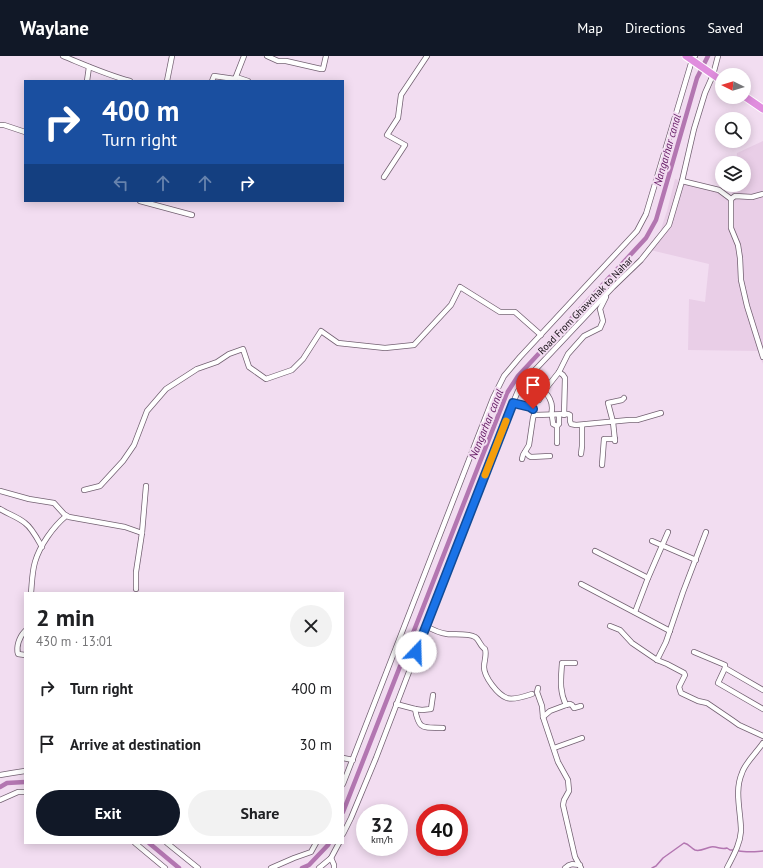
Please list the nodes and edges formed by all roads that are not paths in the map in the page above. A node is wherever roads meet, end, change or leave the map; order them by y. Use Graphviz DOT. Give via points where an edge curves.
graph roads {
  1 [pos="63,56"];
  2 [pos="172,56"];
  3 [pos="244,56"];
  4 [pos="267,56"];
  5 [pos="326,56"];
  6 [pos="427,56"];
  7 [pos="718,56"];
  8 [pos="691,57"];
  9 [pos="89,67"];
  10 [pos="711,73"];
  11 [pos="715,76"];
  12 [pos="236,77"];
  13 [pos="86,80"];
  14 [pos="126,80"];
  15 [pos="168,80"];
  16 [pos="212,80"];
  17 [pos="245,80"];
  18 [pos="751,101"];
  19 [pos="763,109"];
  20 [pos="0,125"];
  21 [pos="24,132"];
  22 [pos="384,177"];
  23 [pos="682,181"];
  24 [pos="763,194"];
  25 [pos="730,199"];
  26 [pos="144,202"];
  27 [pos="192,215"];
  28 [pos="608,292"];
  29 [pos="541,335"];
  30 [pos="763,357"];
  31 [pos="559,372"];
  32 [pos="544,392"];
  33 [pos="624,398"];
  34 [pos="539,400"];
  35 [pos="513,403"];
  36 [pos="661,413"];
  37 [pos="535,415"];
  38 [pos="552,415"];
  39 [pos="562,415"];
  40 [pos="613,422"];
  41 [pos="582,425"];
  42 [pos="557,426"];
  43 [pos="557,443"];
  44 [pos="525,452"];
  45 [pos="581,454"];
  46 [pos="550,456"];
  47 [pos="522,459"];
  48 [pos="602,465"];
  49 [pos="146,486"];
  50 [pos="84,490"];
  51 [pos="0,491"];
  52 [pos="0,509"];
  53 [pos="66,516"];
  54 [pos="668,532"];
  55 [pos="706,532"];
  56 [pos="142,533"];
  57 [pos="652,541"];
  58 [pos="663,546"];
  59 [pos="42,547"];
  60 [pos="595,551"];
  61 [pos="696,560"];
  62 [pos="648,578"];
  63 [pos="581,584"];
  64 [pos="136,589"];
  65 [pos="31,592"];
  66 [pos="635,612"];
  67 [pos="426,626"];
  68 [pos="610,626"];
  69 [pos="670,630"];
  70 [pos="24,632"];
  71 [pos="694,652"];
  72 [pos="24,655"];
  73 [pos="657,660"];
  74 [pos="575,663"];
  75 [pos="725,668"];
  76 [pos="538,688"];
  77 [pos="763,690"];
  78 [pos="532,694"];
  79 [pos="433,695"];
  80 [pos="396,704"];
  81 [pos="566,705"];
  82 [pos="581,706"];
  83 [pos="415,709"];
  84 [pos="763,709"];
  85 [pos="543,717"];
  86 [pos="442,728"];
  87 [pos="763,736"];
  88 [pos="582,738"];
  89 [pos="763,743"];
  90 [pos="554,748"];
  91 [pos="344,758"];
  92 [pos="352,760"];
  93 [pos="24,771"];
  94 [pos="0,775"];
  95 [pos="344,781"];
  96 [pos="24,792"];
  97 [pos="0,800"];
  98 [pos="344,832"];
  99 [pos="136,844"];
  100 [pos="168,844"];
  101 [pos="315,844"];
  102 [pos="338,844"];
  103 [pos="331,858"];
  104 [pos="580,866"];
  105 [pos="165,868"];
  106 [pos="198,868"];
  107 [pos="271,868"];
  108 [pos="319,868"];
  109 [pos="334,868"];
  110 [pos="565,868"];
  111 [pos="727,868"];
  1 -- 9 [label="street"];
  2 -- 15 [label="street"];
  3 -- 12 [label="street"];
  4 -- 5 [label="street" via="278,61 321,69"];
  6 -- 22 [label="street" via="401,95 398,118 388,134 405,145"];
  7 -- 10 [label="street, Road From Ghawchak to Nahar"];
  8 -- 10 [label="highway"];
  8 -- 29 [label="street" via="646,214 637,231"];
  9 -- 13 [label="street"];
  9 -- 14 [label="street"];
  10 -- 11 [label="highway"];
  10 -- 23 [label="street, Road From Ghawchak to Nahar"];
  12 -- 16 [label="street" via="234,79 214,76"];
  12 -- 17 [label="street"];
  18 -- 19 [label="highway"];
  20 -- 21 [label="street"];
  23 -- 25 [label="street" via="719,190"];
  23 -- 28 [label="street, Road From Ghawchak to Nahar" via="669,224 641,260"];
  24 -- 25 [label="street" via="752,197 735,196"];
  25 -- 30 [label="street" via="731,228 738,245 741,280"];
  26 -- 27 [label="street"];
  28 -- 31 [label="street" via="600,309 603,321 600,328 584,336 568,354"];
  28 -- 35 [label="street, Road From Ghawchak to Nahar" via="534,371 518,391"];
  29 -- 50 [label="street" via="515,312 500,312 460,288 451,305 414,345 385,348 338,343 321,331 303,359 292,370 266,379 249,367 243,349 197,369 166,389 147,411 134,445 123,461 100,486"];
  29 -- 92 [label="street" via="504,376 493,398"];
  31 -- 32 [label="street"];
  31 -- 39 [label="street" via="565,378"];
  32 -- 34 [label="street"];
  32 -- 38 [label="street" via="552,402"];
  33 -- 40 [label="street" via="608,403"];
  35 -- 37 [label="street" via="530,407"];
  35 -- 67 [label="street, Road From Ghawchak to Nahar"];
  36 -- 40 [label="street" via="637,420"];
  37 -- 38 [label="street"];
  37 -- 44 [label="street" via="529,446"];
  38 -- 39 [label="street"];
  38 -- 42 [label="street" via="553,424"];
  39 -- 41 [label="street" via="570,415 571,424"];
  39 -- 42 [label="street"];
  40 -- 41 [label="street"];
  40 -- 48 [label="street" via="615,440 604,439"];
  41 -- 45 [label="street"];
  42 -- 43 [label="street"];
  44 -- 46 [label="street" via="531,457"];
  44 -- 47 [label="street"];
  49 -- 56 [label="street"];
  51 -- 53 [label="street" via="29,499 54,502"];
  52 -- 59 [label="street" via="26,524"];
  53 -- 56 [label="street" via="125,527"];
  53 -- 59 [label="street" via="58,523"];
  54 -- 58 [label="street"];
  55 -- 61 [label="street"];
  56 -- 64 [label="street"];
  57 -- 58 [label="street"];
  58 -- 61 [label="street"];
  58 -- 62 [label="street"];
  59 -- 65 [label="street" via="35,562"];
  60 -- 62 [label="street"];
  61 -- 69 [label="street"];
  62 -- 66 [label="street"];
  63 -- 66 [label="street"];
  66 -- 69 [label="street"];
  67 -- 78 [label="street" via="444,634 475,637 486,652 484,668 488,680 500,694 507,698"];
  67 -- 80 [label="street, Road From Ghawchak to Nahar"];
  68 -- 73 [label="street" via="620,630 632,643"];
  69 -- 73 [label="street"];
  70 -- 72 [label="street" via="18,641 17,652"];
  71 -- 75 [label="street" via="725,665"];
  73 -- 87 [label="street" via="684,673 679,687 681,693 707,703 738,725"];
  74 -- 81 [label="street" via="562,663 560,681"];
  75 -- 77 [label="street"];
  75 -- 84 [label="street" via="718,684"];
  76 -- 85 [label="street"];
  79 -- 83 [label="street" via="431,708"];
  80 -- 83 [label="street"];
  80 -- 98 [label="street, Road From Ghawchak to Nahar"];
  81 -- 82 [label="street" via="570,704 574,708"];
  81 -- 85 [label="street" via="550,711"];
  83 -- 86 [label="street" via="417,720 424,727"];
  85 -- 90 [label="street"];
  88 -- 90 [label="street"];
  89 -- 111 [label="street" via="742,771 738,789 741,832"];
  90 -- 104 [label="street" via="568,780 569,791 563,805 575,857"];
  91 -- 92 [label="street"];
  92 -- 95 [label="street"];
  93 -- 94 [label="street"];
  96 -- 97 [label="street"];
  99 -- 105 [label="street"];
  100 -- 106 [label="street"];
  101 -- 107 [label="street" via="311,852"];
  102 -- 103 [label="street"];
  103 -- 108 [label="street"];
  103 -- 109 [label="street"];
  104 -- 110 [label="street" via="573,864"];
}
